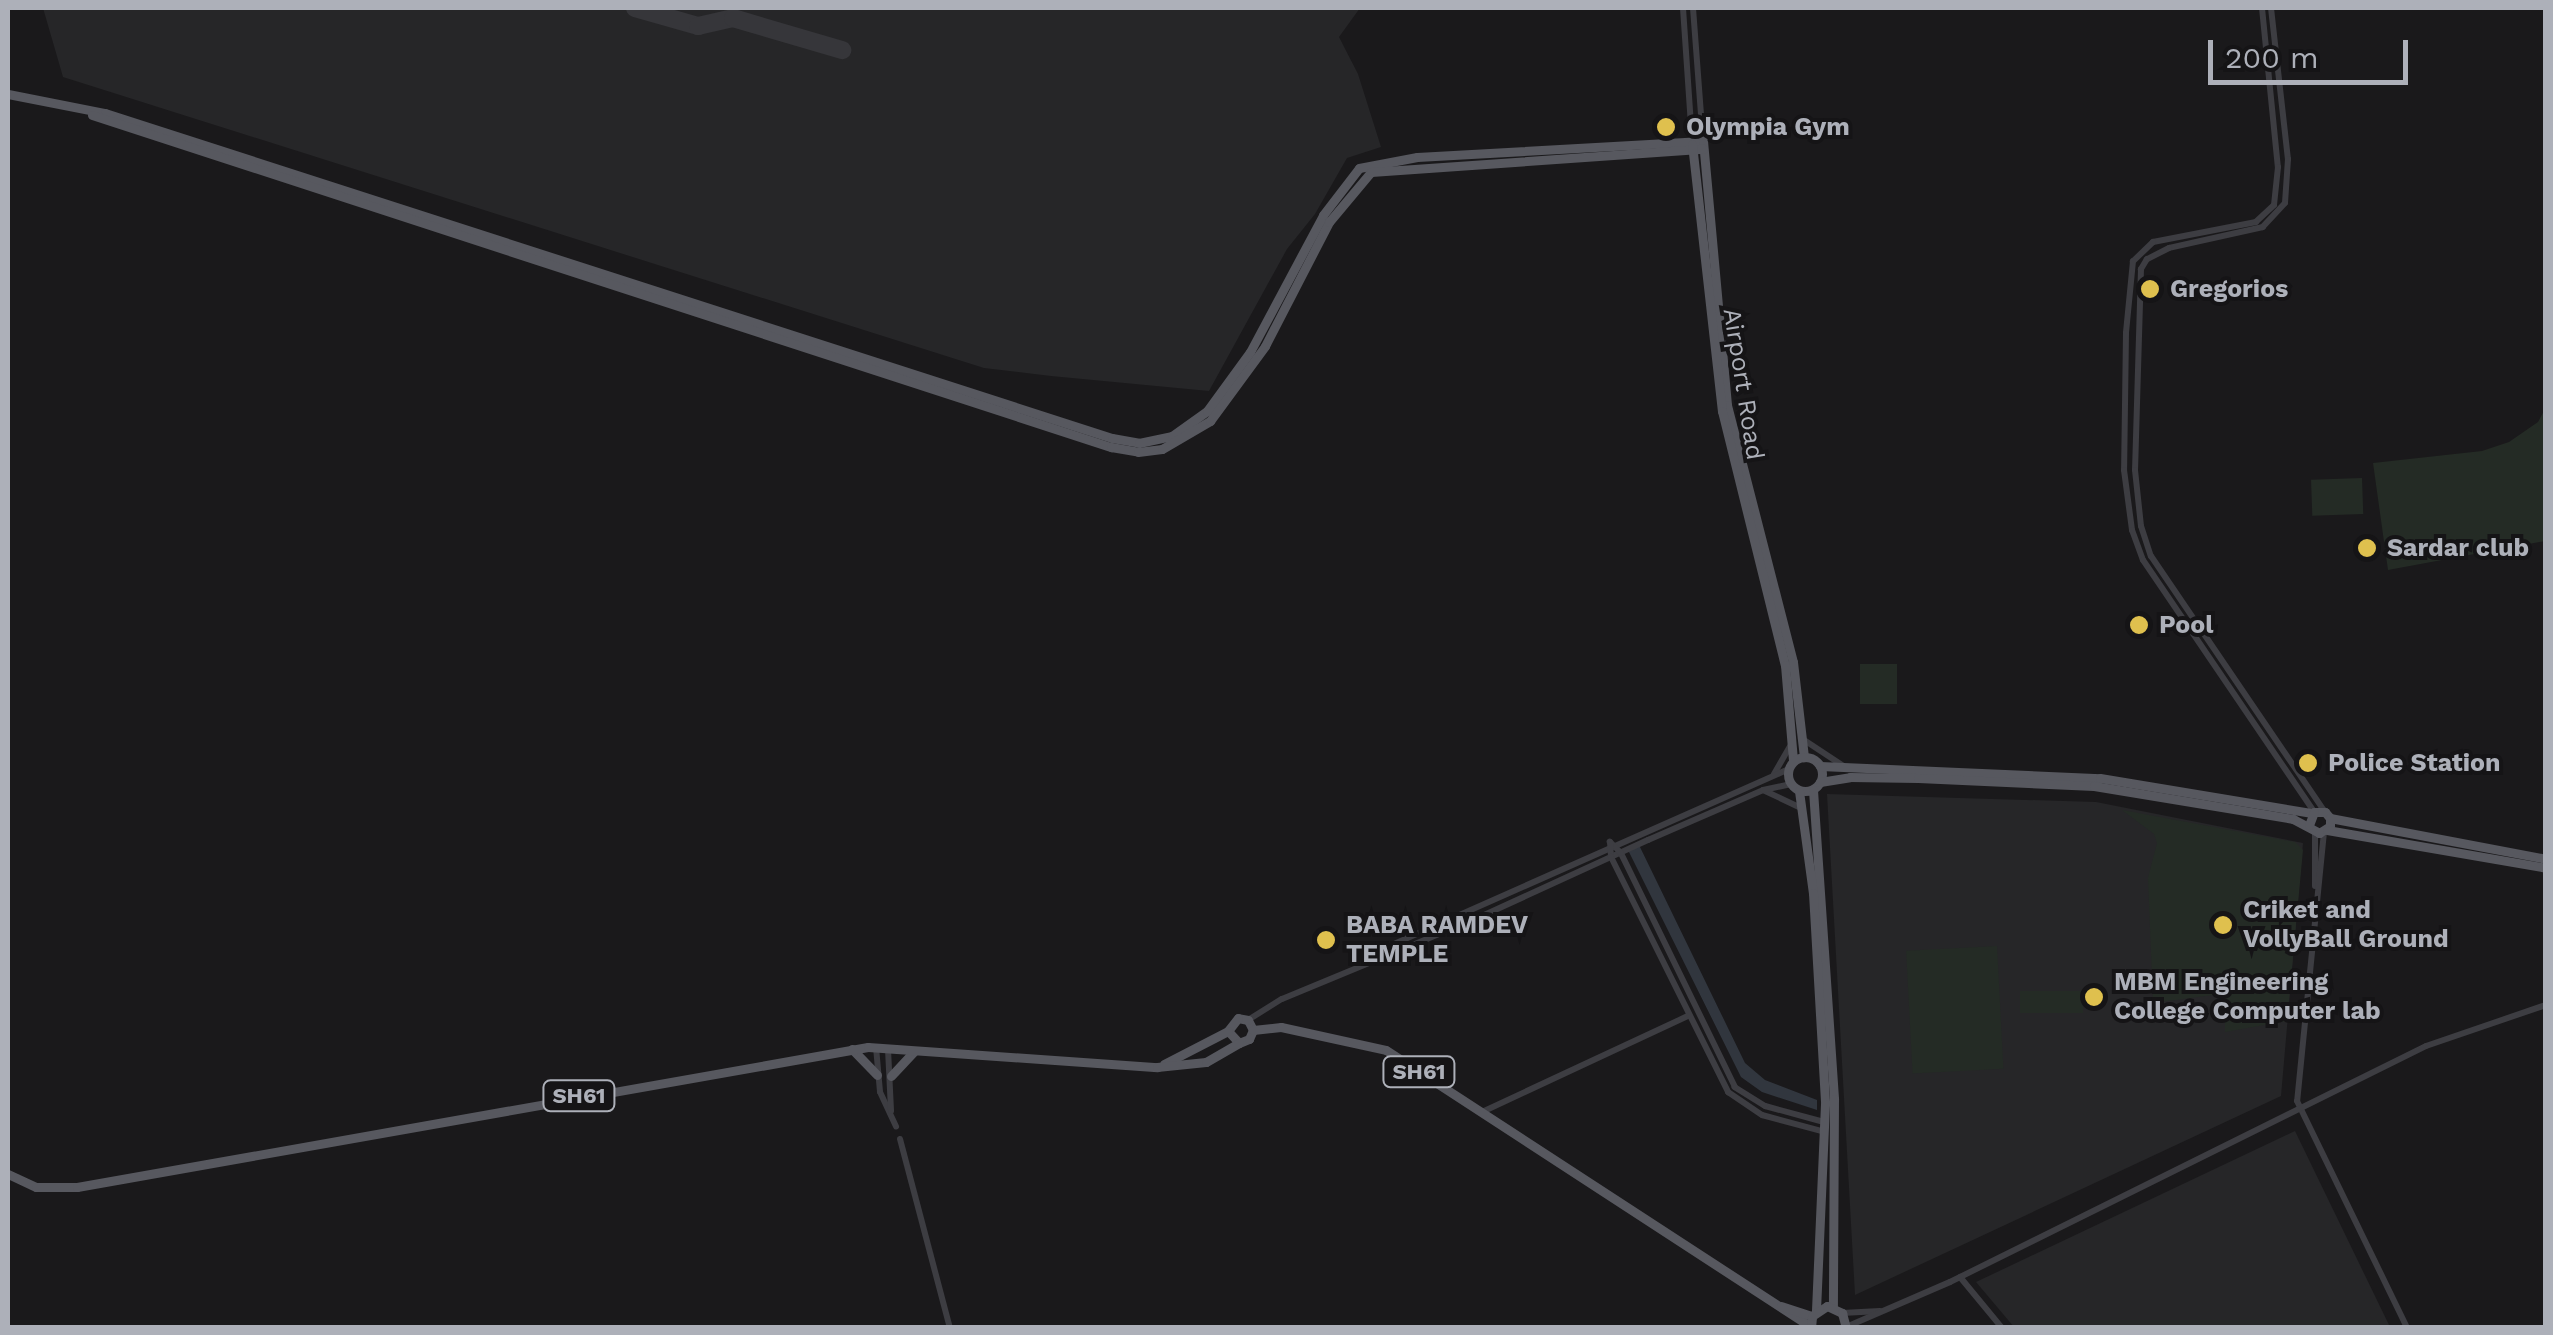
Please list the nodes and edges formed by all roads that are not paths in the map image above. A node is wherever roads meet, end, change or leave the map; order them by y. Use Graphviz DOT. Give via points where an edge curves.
graph roads {
  1 [pos="1684,8"];
  2 [pos="1692,8"];
  3 [pos="2262,8"];
  4 [pos="2272,8"];
  5 [pos="8,94"];
  6 [pos="1698,145"];
  7 [pos="1796,739"];
  8 [pos="1804,757"];
  9 [pos="1791,765"];
  10 [pos="1820,766"];
  11 [pos="1846,768"];
  12 [pos="1770,778"];
  13 [pos="1816,786"];
  14 [pos="1795,787"];
  15 [pos="1763,790"];
  16 [pos="1802,809"];
  17 [pos="1702,813"];
  18 [pos="2320,814"];
  19 [pos="2318,830"];
  20 [pos="1619,849"];
  21 [pos="1610,853"];
  22 [pos="2546,859"];
  23 [pos="2546,868"];
  24 [pos="2546,1005"];
  25 [pos="1688,1016"];
  26 [pos="1251,1025"];
  27 [pos="1228,1030"];
  28 [pos="1239,1042"];
  29 [pos="876,1047"];
  30 [pos="888,1048"];
  31 [pos="852,1049"];
  32 [pos="917,1050"];
  33 [pos="1157,1068"];
  34 [pos="877,1074"];
  35 [pos="891,1076"];
  36 [pos="2299,1110"];
  37 [pos="891,1112"];
  38 [pos="1482,1112"];
  39 [pos="896,1126"];
  40 [pos="1825,1127"];
  41 [pos="900,1139"];
  42 [pos="8,1174"];
  43 [pos="1960,1277"];
  44 [pos="1837,1310"];
  45 [pos="1891,1310"];
  46 [pos="1812,1320"];
  47 [pos="1851,1326"];
  48 [pos="950,1328"];
  49 [pos="2002,1328"];
  50 [pos="2407,1328"];
  1 -- 6 [label="street, Airport Road"];
  2 -- 6 [label="street, Airport Road"];
  3 -- 18 [label="street" via="2278,167 2274,205 2256,222 2153,242 2133,261 2124,470 2143,560"];
  4 -- 18 [label="street" via="2288,160 2285,204 2263,227 2169,248 2141,269 2135,470 2151,556"];
  5 -- 6 [label="main road" via="105,113 1139,443 1172,436 1207,411 1250,352 1324,215 1359,168 1417,157"];
  6 -- 7 [label="main road, Airport Road" via="1727,405 1791,652"];
  7 -- 8 [label="main road, Airport Road"];
  7 -- 9 [label="main road, Airport Road"];
  7 -- 11 [label="street"];
  7 -- 12 [label="street"];
  8 -- 9 [label="main road"];
  8 -- 10 [label="main road"];
  9 -- 12 [label="street"];
  9 -- 14 [label="main road, Airport Road"];
  10 -- 11 [label="main road"];
  10 -- 13 [label="main road"];
  11 -- 18 [label="main road" via="2100,778"];
  12 -- 17 [label="street"];
  13 -- 14 [label="main road"];
  13 -- 19 [label="main road" via="1850,777 2080,785"];
  13 -- 44 [label="main road" via="1834,1099"];
  14 -- 15 [label="street"];
  14 -- 16 [label="main road, Airport Road"];
  15 -- 16 [label="street"];
  15 -- 17 [label="street"];
  16 -- 40 [label="main road, Airport Road"];
  17 -- 20 [label="street"];
  18 -- 19 [label="main road"];
  18 -- 19 [label="main road"];
  18 -- 22 [label="main road"];
  19 -- 23 [label="main road"];
  19 -- 36 [label="street"];
  20 -- 21 [label="street"];
  20 -- 21 [label="street" via="1610,842"];
  20 -- 40 [label="street" via="1735,1087 1765,1106"];
  21 -- 25 [label="street"];
  21 -- 26 [label="street" via="1282,999"];
  24 -- 36 [label="street" via="2426,1046"];
  25 -- 38 [label="street"];
  25 -- 40 [label="street" via="1736,1101 1762,1115"];
  26 -- 27 [label="main road, SH61" via="1235,1019"];
  26 -- 28 [label="main road, SH61" via="1249,1039"];
  26 -- 38 [label="main road, SH61" via="1378,1046"];
  27 -- 28 [label="main road"];
  27 -- 33 [label="main road, SH61"];
  28 -- 33 [label="main road, SH61" via="1206,1062"];
  29 -- 30 [label="main road, SH61"];
  29 -- 31 [label="main road, SH61"];
  29 -- 34 [label="street"];
  30 -- 32 [label="main road, SH61"];
  30 -- 35 [label="street"];
  31 -- 34 [label="main road"];
  31 -- 42 [label="main road, SH61" via="78,1187 36,1187"];
  32 -- 33 [label="main road, SH61"];
  32 -- 35 [label="main road"];
  34 -- 37 [label="street"];
  35 -- 37 [label="street"];
  36 -- 43 [label="street"];
  36 -- 50 [label="street"];
  37 -- 39 [label="street"];
  38 -- 46 [label="main road, SH61" via="1774,1304"];
  40 -- 46 [label="main road, Airport Road"];
  41 -- 48 [label="street"];
  43 -- 45 [label="street"];
  43 -- 49 [label="street"];
  44 -- 45 [label="street"];
  44 -- 46 [label="main road"];
  44 -- 47 [label="main road"];
  45 -- 47 [label="street"];
}
